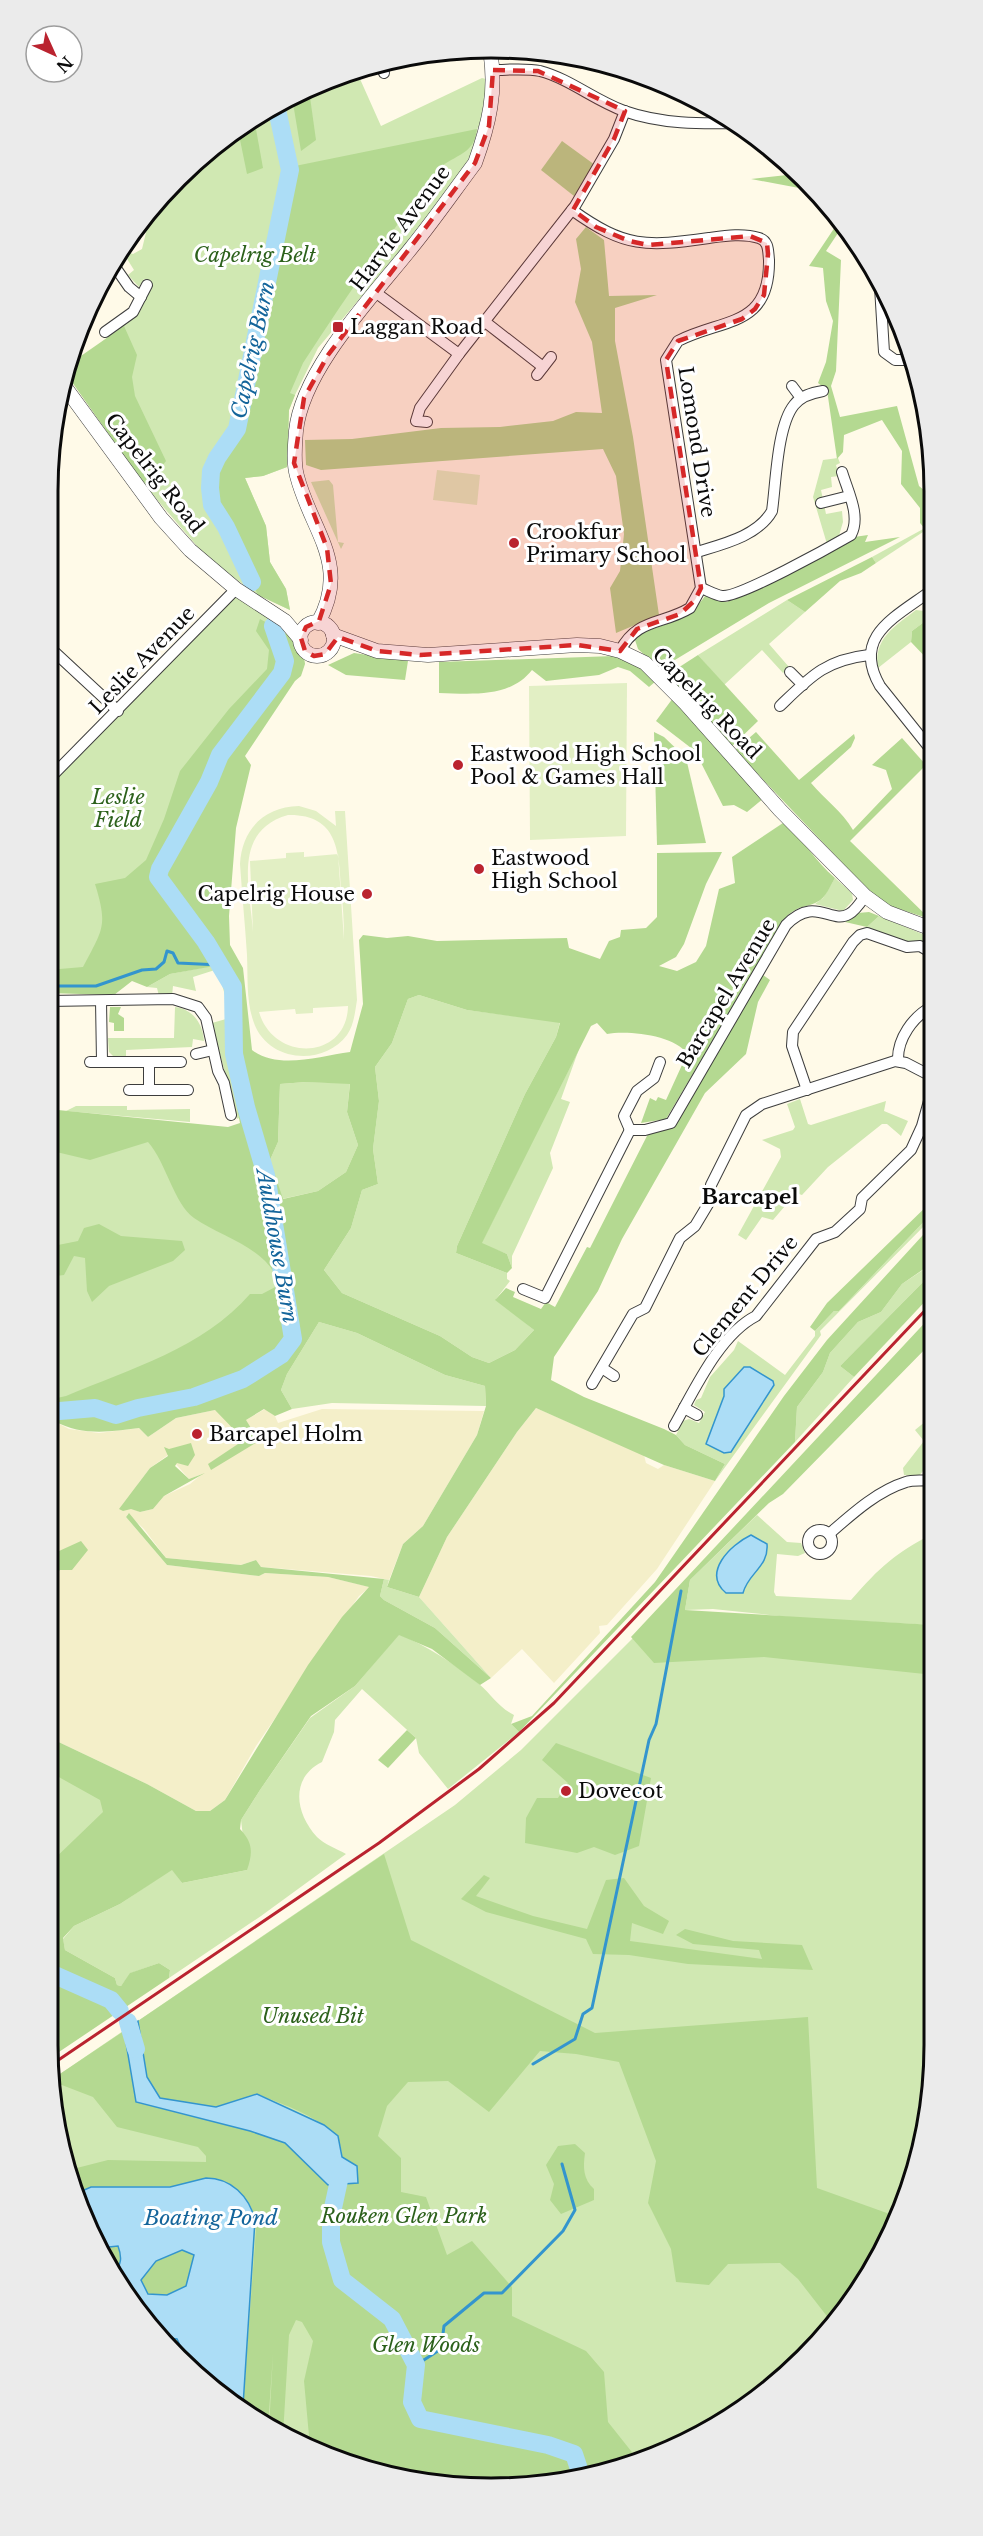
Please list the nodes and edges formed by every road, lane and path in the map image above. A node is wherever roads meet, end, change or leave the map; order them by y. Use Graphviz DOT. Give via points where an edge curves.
graph roads {
  1 [pos="491,58"];
  2 [pos="493,70"];
  3 [pos="625,111"];
  4 [pos="718,123"];
  5 [pos="572,210"];
  6 [pos="119,272"];
  7 [pos="147,285"];
  8 [pos="375,292"];
  9 [pos="141,297"];
  10 [pos="881,302"];
  11 [pos="484,321"];
  12 [pos="105,332"];
  13 [pos="459,354"];
  14 [pos="551,357"];
  15 [pos="904,360"];
  16 [pos="792,386"];
  17 [pos="823,391"];
  18 [pos="70,394"];
  19 [pos="801,398"];
  20 [pos="427,422"];
  21 [pos="842,472"];
  22 [pos="849,496"];
  23 [pos="821,503"];
  24 [pos="696,552"];
  25 [pos="701,588"];
  26 [pos="236,589"];
  27 [pos="924,596"];
  28 [pos="285,621"];
  29 [pos="312,625"];
  30 [pos="333,635"];
  31 [pos="301,640"];
  32 [pos="362,647"];
  33 [pos="329,651"];
  34 [pos="621,651"];
  35 [pos="58,655"];
  36 [pos="869,655"];
  37 [pos="790,672"];
  38 [pos="803,685"];
  39 [pos="780,706"];
  40 [pos="118,711"];
  41 [pos="924,741"];
  42 [pos="58,770"];
  43 [pos="865,896"];
  44 [pos="924,926"];
  45 [pos="924,948"];
  46 [pos="58,1000"];
  47 [pos="101,1001"];
  48 [pos="924,1010"];
  49 [pos="213,1050"];
  50 [pos="196,1054"];
  51 [pos="898,1061"];
  52 [pos="149,1062"];
  53 [pos="181,1062"];
  54 [pos="660,1062"];
  55 [pos="924,1072"];
  56 [pos="149,1089"];
  57 [pos="129,1090"];
  58 [pos="188,1090"];
  59 [pos="807,1090"];
  60 [pos="231,1115"];
  61 [pos="924,1119"];
  62 [pos="630,1130"];
  63 [pos="523,1289"];
  64 [pos="602,1368"];
  65 [pos="614,1376"];
  66 [pos="592,1384"];
  67 [pos="684,1408"];
  68 [pos="697,1415"];
  69 [pos="674,1426"];
  70 [pos="924,1481"];
  71 [pos="829,1534"];
  1 -- 2 [label="street, Harvie Avenue"];
  2 -- 3 [label="street" via="538,71 563,79"];
  2 -- 8 [label="street, Harvie Avenue" via="489,126 475,163"];
  3 -- 4 [label="street" via="676,122"];
  3 -- 5 [label="street" via="614,139"];
  5 -- 11 [label="street"];
  5 -- 24 [label="street, Lomond Drive" via="611,235 648,245 724,236 750,236 767,243 769,276 755,309 736,322 678,341 666,360"];
  6 -- 9 [label="street"];
  7 -- 9 [label="street"];
  8 -- 13 [label="street"];
  8 -- 29 [label="street, Harvie Avenue" via="312,379 296,430 297,477 331,565 325,610"];
  9 -- 12 [label="street" via="133,312"];
  10 -- 15 [label="street" via="884,352 895,360"];
  11 -- 13 [label="street"];
  11 -- 14 [label="street" via="540,371"];
  13 -- 20 [label="street" via="420,408 416,422"];
  16 -- 19 [label="street"];
  17 -- 19 [label="street"];
  18 -- 26 [label="street, Capelrig Road" via="161,518 190,550"];
  19 -- 24 [label="street" via="785,421 772,511 765,522"];
  21 -- 22 [label="street"];
  22 -- 23 [label="street"];
  22 -- 25 [label="street" via="856,527 851,535 733,594 723,596"];
  24 -- 25 [label="street, Lomond Drive"];
  25 -- 34 [label="street" via="690,608 637,629"];
  26 -- 28 [label="street, Capelrig Road"];
  26 -- 40 [label="street, Leslie Avenue"];
  27 -- 36 [label="street" via="879,630"];
  28 -- 29 [label="street, Capelrig Road"];
  28 -- 31 [label="street, Capelrig Road"];
  29 -- 30 [label="street" via="328,627"];
  29 -- 31 [label="street" via="302,631"];
  30 -- 32 [label="street, Capelrig Road"];
  30 -- 33 [label="street"];
  31 -- 33 [label="street" via="305,651 314,656"];
  32 -- 33 [label="street, Capelrig Road"];
  32 -- 34 [label="street, Capelrig Road" via="428,656 577,645"];
  34 -- 43 [label="street, Capelrig Road" via="660,676 780,810"];
  35 -- 40 [label="street"];
  36 -- 38 [label="street" via="837,660"];
  36 -- 41 [label="street" via="880,686"];
  37 -- 38 [label="street"];
  38 -- 39 [label="street"];
  40 -- 42 [label="street, Leslie Avenue"];
  43 -- 44 [label="street, Capelrig Road" via="887,912"];
  43 -- 62 [label="street, Barcapel Avenue" via="850,914 815,910 793,918 671,1123"];
  45 -- 59 [label="street" via="907,947 867,933 853,942 793,1032 792,1046"];
  46 -- 47 [label="street"];
  47 -- 49 [label="street" via="188,1002 206,1018"];
  47 -- 52 [label="street" via="96,1062"];
  48 -- 51 [label="street" via="899,1044"];
  49 -- 50 [label="street"];
  49 -- 60 [label="street"];
  51 -- 55 [label="street"];
  51 -- 59 [label="street"];
  52 -- 53 [label="street"];
  52 -- 56 [label="street"];
  54 -- 62 [label="street, Barcapel Avenue" via="654,1078 637,1091 624,1116"];
  56 -- 57 [label="street"];
  56 -- 58 [label="street"];
  59 -- 64 [label="street" via="762,1104 746,1115 711,1185 710,1201 695,1226 680,1238 645,1308 633,1314"];
  61 -- 67 [label="street, Clement Drive" via="911,1150 862,1198 860,1209 834,1232 816,1239 756,1316 743,1323 705,1370"];
  62 -- 63 [label="street, Barcapel Avenue" via="545,1298"];
  64 -- 65 [label="street"];
  64 -- 66 [label="street"];
  67 -- 68 [label="street"];
  67 -- 69 [label="street, Clement Drive"];
  70 -- 71 [label="street" via="911,1480 889,1490"];
}
